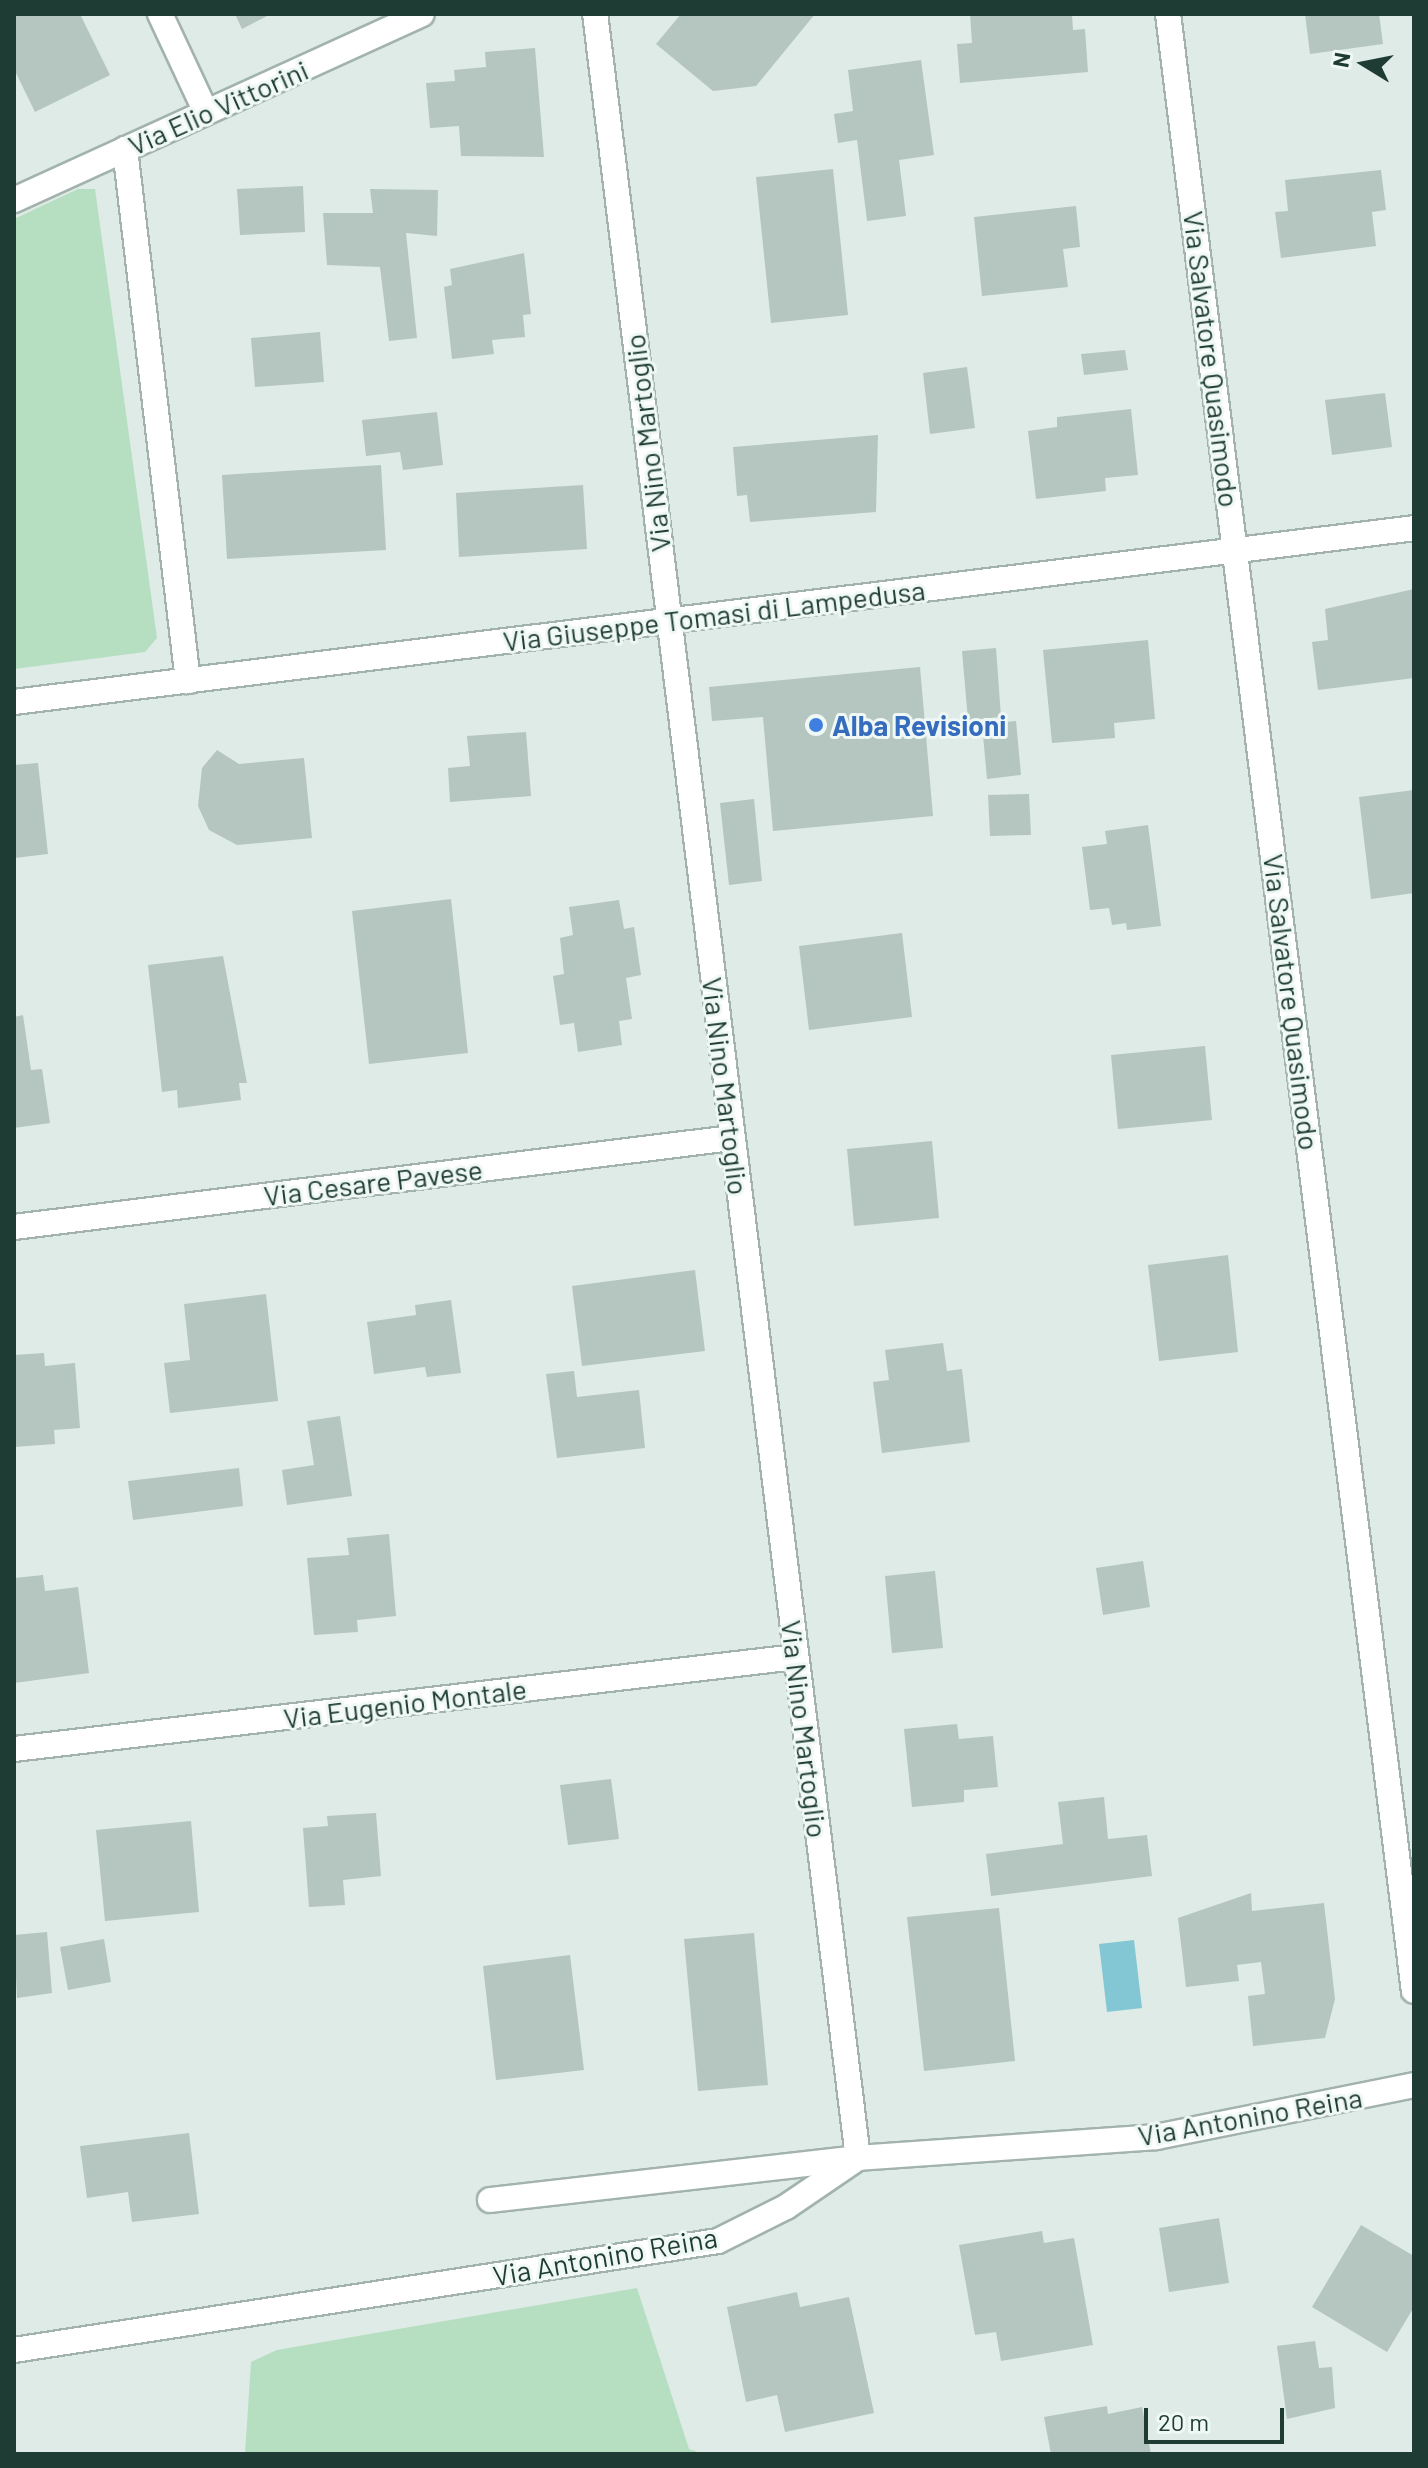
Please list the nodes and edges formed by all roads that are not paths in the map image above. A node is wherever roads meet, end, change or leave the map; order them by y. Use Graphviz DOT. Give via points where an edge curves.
graph roads {
  1 [pos="160,14"];
  2 [pos="422,14"];
  3 [pos="595,14"];
  4 [pos="1168,14"];
  5 [pos="206,112"];
  6 [pos="125,149"];
  7 [pos="14,200"];
  8 [pos="1414,528"];
  9 [pos="1236,550"];
  10 [pos="669,621"];
  11 [pos="188,681"];
  12 [pos="14,702"];
  13 [pos="732,1138"];
  14 [pos="14,1227"];
  15 [pos="796,1657"];
  16 [pos="14,1749"];
  17 [pos="1414,1991"];
  18 [pos="1414,2085"];
  19 [pos="858,2158"];
  20 [pos="490,2200"];
  21 [pos="14,2350"];
  1 -- 5 [label="street"];
  2 -- 5 [label="street, Via Elio Vittorini"];
  3 -- 10 [label="street, Via Nino Martoglio"];
  4 -- 9 [label="street, Via Salvatore Quasimodo"];
  5 -- 6 [label="street, Via Elio Vittorini"];
  6 -- 7 [label="street, Via Elio Vittorini"];
  6 -- 11 [label="street"];
  8 -- 9 [label="street, Via Giuseppe Tomasi di Lampedusa"];
  9 -- 10 [label="street, Via Giuseppe Tomasi di Lampedusa"];
  9 -- 17 [label="street, Via Salvatore Quasimodo"];
  10 -- 11 [label="street, Via Giuseppe Tomasi di Lampedusa"];
  10 -- 13 [label="street, Via Nino Martoglio"];
  11 -- 12 [label="street, Via Giuseppe Tomasi di Lampedusa"];
  13 -- 14 [label="street, Via Cesare Pavese"];
  13 -- 15 [label="street, Via Nino Martoglio"];
  15 -- 16 [label="street, Via Eugenio Montale"];
  15 -- 19 [label="street, Via Nino Martoglio"];
  18 -- 19 [label="street, Via Antonino Reina" via="1156,2137"];
  19 -- 20 [label="street"];
  19 -- 21 [label="street, Via Antonino Reina" via="786,2207 718,2241"];
}
